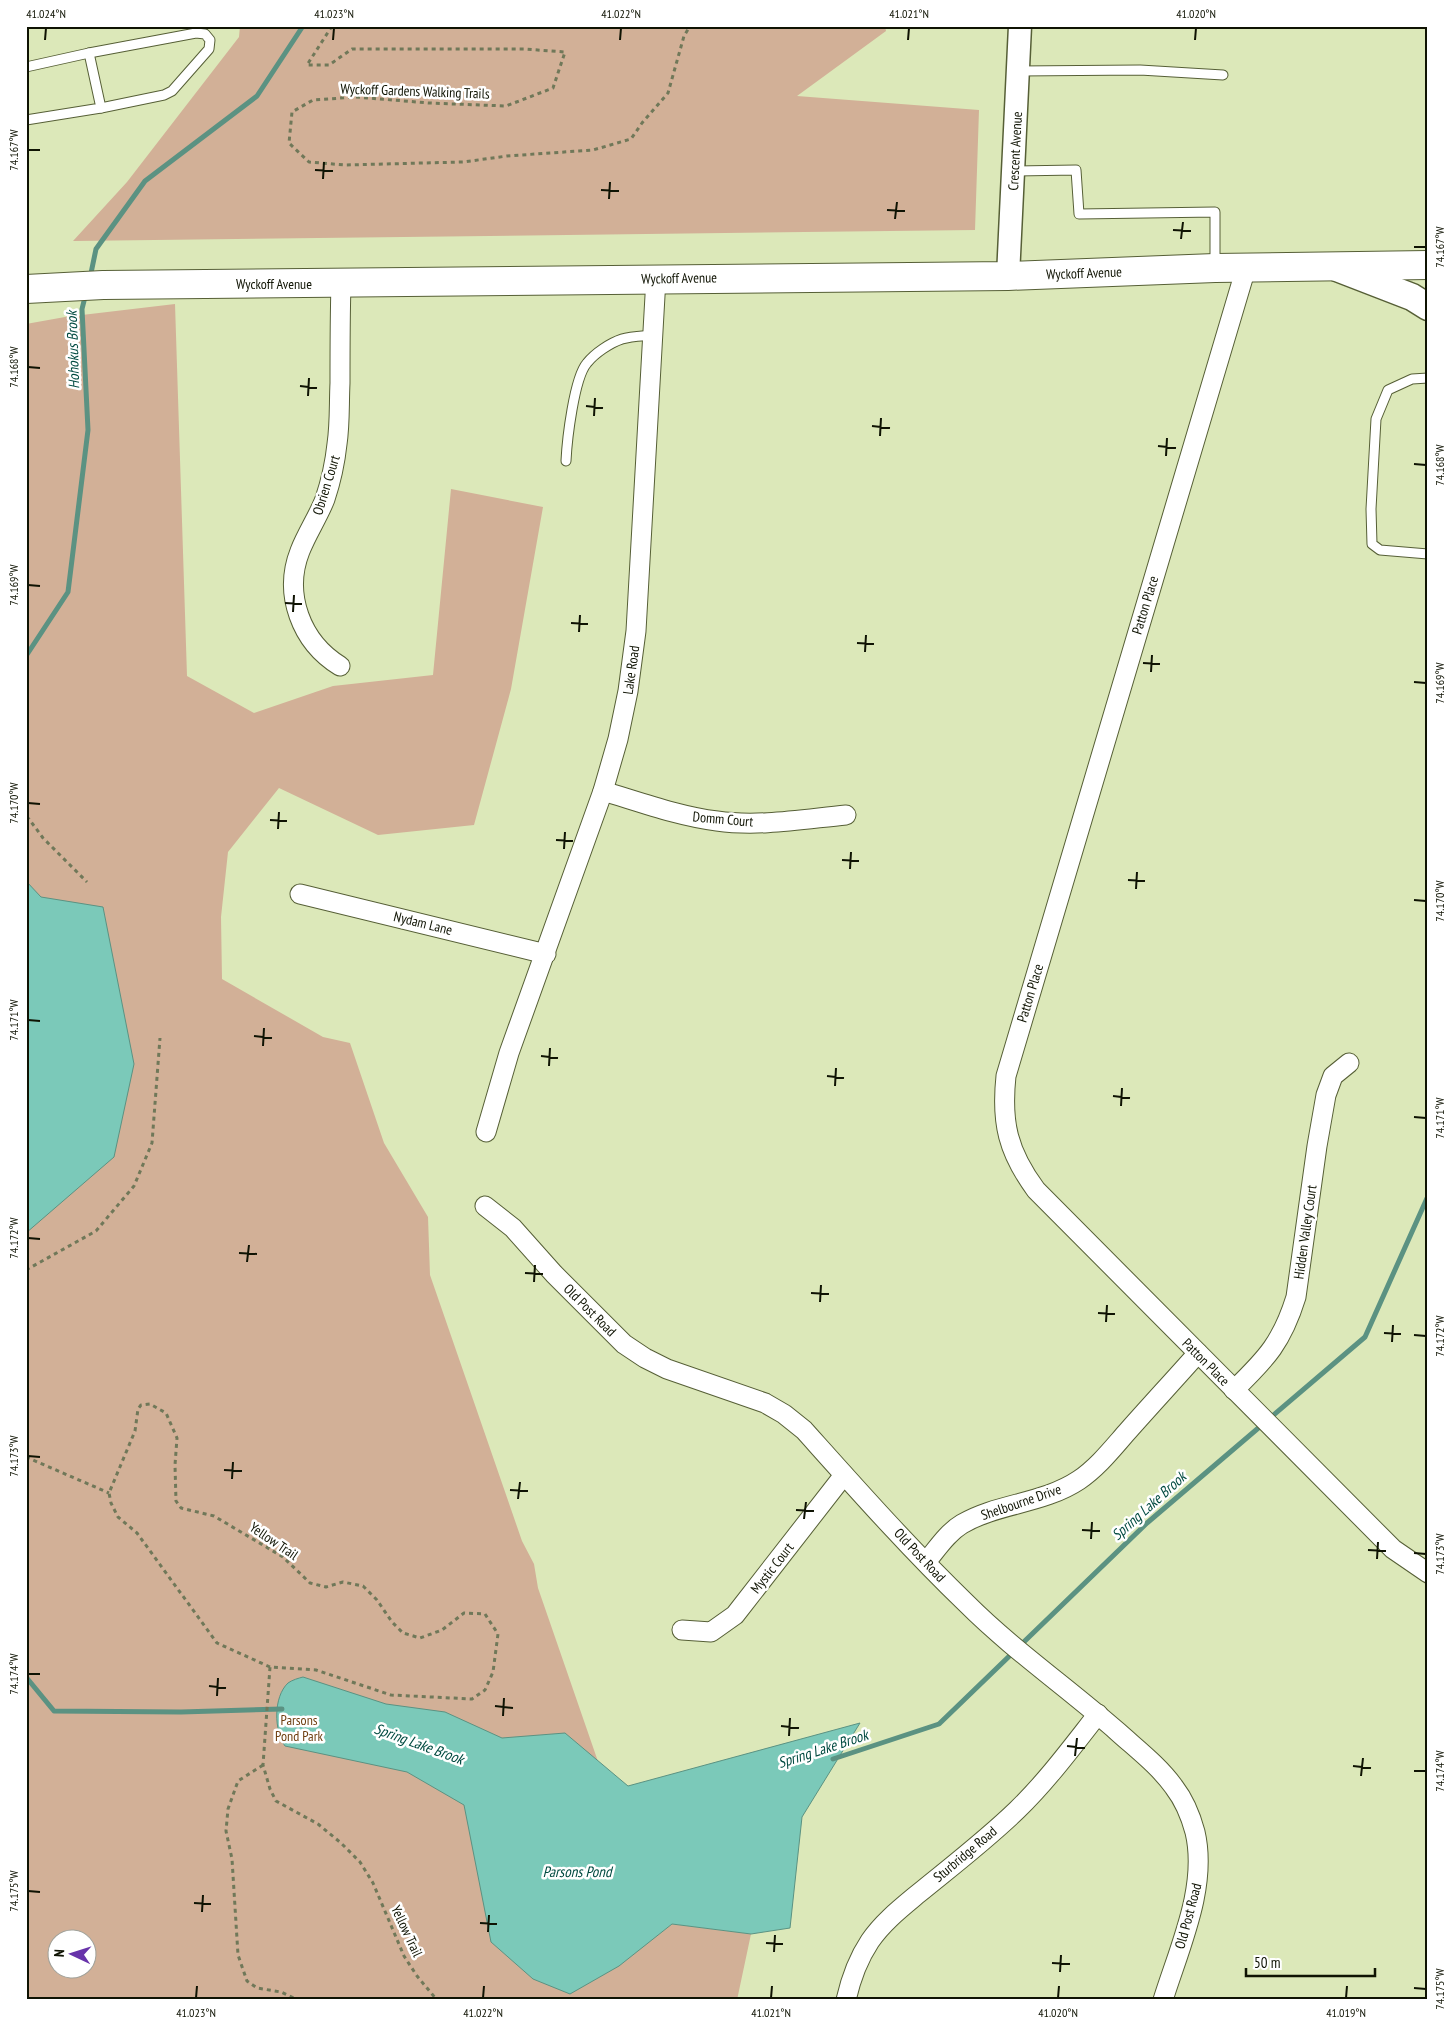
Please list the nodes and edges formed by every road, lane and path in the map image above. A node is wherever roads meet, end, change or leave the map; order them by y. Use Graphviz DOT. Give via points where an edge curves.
graph roads {
  1 [pos="332,26"];
  2 [pos="690,26"];
  3 [pos="1020,26"];
  4 [pos="89,53"];
  5 [pos="26,67"];
  6 [pos="1019,71"];
  7 [pos="1223,75"];
  8 [pos="101,108"];
  9 [pos="26,120"];
  10 [pos="1014,171"];
  11 [pos="1428,265"];
  12 [pos="1332,266"];
  13 [pos="1215,268"];
  14 [pos="1246,268"];
  15 [pos="1008,276"];
  16 [pos="656,278"];
  17 [pos="340,284"];
  18 [pos="26,289"];
  19 [pos="1428,308"];
  20 [pos="653,335"];
  21 [pos="1428,378"];
  22 [pos="566,461"];
  23 [pos="1428,554"];
  24 [pos="340,666"];
  25 [pos="603,791"];
  26 [pos="846,815"];
  27 [pos="26,817"];
  28 [pos="87,882"];
  29 [pos="300,894"];
  30 [pos="546,954"];
  31 [pos="160,1038"];
  32 [pos="1349,1063"];
  33 [pos="486,1132"];
  34 [pos="485,1206"];
  35 [pos="26,1270"];
  36 [pos="1198,1353"];
  37 [pos="1234,1390"];
  38 [pos="26,1457"];
  39 [pos="844,1475"];
  40 [pos="109,1493"];
  41 [pos="926,1562"];
  42 [pos="1428,1573"];
  43 [pos="682,1630"];
  44 [pos="270,1667"];
  45 [pos="1098,1714"];
  46 [pos="263,1765"];
  47 [pos="298,2000"];
  48 [pos="437,2000"];
  49 [pos="846,2000"];
  50 [pos="1163,2000"];
  1 -- 2 [label="path, Wyckoff Gardens Walking Trails" via="307,65 329,65 352,50 524,49 565,52 553,88 506,106 356,96 313,100 292,112 289,142 309,162 345,165 463,162 593,150 631,139 668,93 684,36"];
  3 -- 6 [label="street, Crescent Avenue"];
  4 -- 5 [label="lane"];
  4 -- 8 [label="lane"];
  4 -- 8 [label="lane" via="196,33 204,34 210,40 209,49 172,91"];
  6 -- 7 [label="lane" via="1140,70"];
  6 -- 10 [label="street, Crescent Avenue"];
  8 -- 9 [label="lane"];
  10 -- 13 [label="lane" via="1076,170 1079,214 1215,212"];
  10 -- 15 [label="street, Crescent Avenue"];
  11 -- 12 [label="main road, Wyckoff Avenue"];
  12 -- 14 [label="main road, Wyckoff Avenue"];
  12 -- 19 [label="main road, Wyckoff Avenue" via="1412,297"];
  13 -- 14 [label="main road, Wyckoff Avenue"];
  13 -- 15 [label="main road, Wyckoff Avenue"];
  14 -- 36 [label="street, Patton Place" via="1006,1076 1003,1102 1013,1152 1036,1190"];
  15 -- 16 [label="main road, Wyckoff Avenue"];
  16 -- 17 [label="main road, Wyckoff Avenue"];
  16 -- 20 [label="street, Lake Road"];
  17 -- 18 [label="main road, Wyckoff Avenue" via="103,285"];
  17 -- 24 [label="street, Obrien Court" via="339,432 334,466 324,500 300,550 293,589 296,610 304,629 316,646"];
  20 -- 22 [label="lane" via="623,338 586,364 579,381"];
  20 -- 25 [label="street, Lake Road" via="636,631 628,691"];
  21 -- 23 [label="lane" via="1412,379 1388,390 1376,419 1371,509 1372,544 1380,550"];
  25 -- 26 [label="street, Domm Court" via="685,816 718,821 751,823"];
  25 -- 30 [label="street, Lake Road"];
  27 -- 28 [label="path" via="30,818 42,838"];
  29 -- 30 [label="street, Nydam Lane"];
  30 -- 33 [label="street, Lake Road" via="512,1044"];
  31 -- 35 [label="path" via="152,1143 134,1186 96,1231"];
  32 -- 37 [label="street, Hidden Valley Court" via="1333,1076 1326,1095 1296,1297 1289,1321 1262,1362"];
  34 -- 39 [label="street, Old Post Road" via="513,1228 624,1344 668,1369 764,1403 784,1414 804,1430"];
  36 -- 37 [label="street, Patton Place"];
  36 -- 41 [label="street, Shelbourne Drive" via="1096,1467 1054,1493 961,1525 946,1537"];
  37 -- 42 [label="street, Patton Place" via="1393,1548"];
  38 -- 40 [label="path"];
  39 -- 41 [label="street, Old Post Road"];
  39 -- 43 [label="street, Mystic Court" via="735,1615 711,1632"];
  40 -- 44 [label="path, Yellow Trail" via="118,1517 137,1533 217,1643"];
  40 -- 44 [label="path, Yellow Trail" via="135,1431 138,1409 150,1404 166,1413 177,1438 176,1501 180,1508 214,1516 283,1557 310,1583 326,1587 343,1582 363,1586 404,1633 420,1638 442,1630 464,1613 485,1614 498,1634 493,1672 485,1690 472,1699 391,1695 316,1670"];
  41 -- 45 [label="street, Old Post Road" via="994,1630"];
  44 -- 46 [label="path, Yellow Trail"];
  45 -- 49 [label="street, Sturbridge Road" via="1019,1808 887,1920 859,1960"];
  45 -- 50 [label="street, Old Post Road" via="1161,1771 1188,1811 1194,1832 1198,1853 1194,1903"];
  46 -- 47 [label="path" via="238,1781 228,1809 226,1831 232,1860 238,1955 247,1981 257,1988 281,1992"];
  46 -- 48 [label="path, Yellow Trail" via="276,1801 318,1824 360,1862 373,1883 404,1956"];
}
